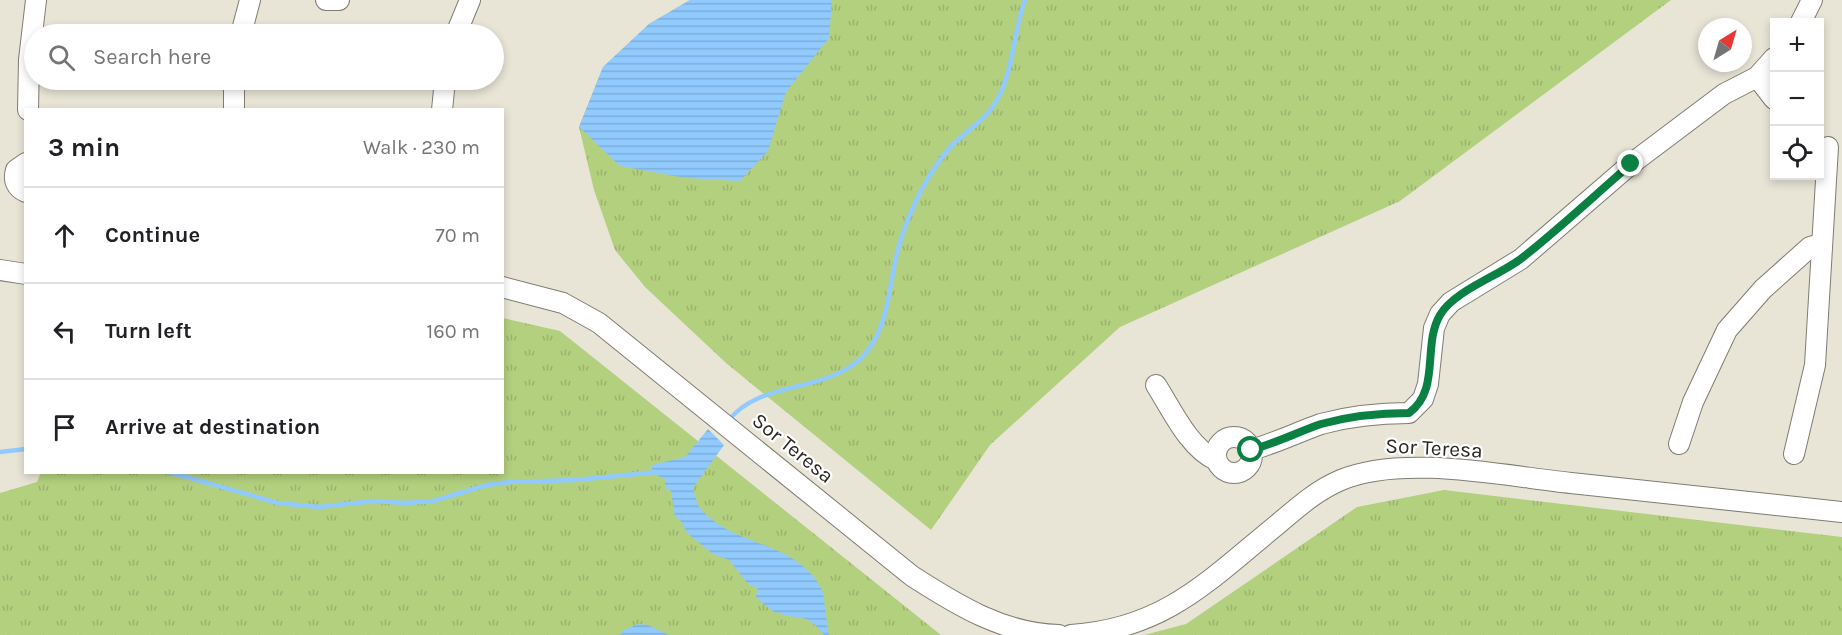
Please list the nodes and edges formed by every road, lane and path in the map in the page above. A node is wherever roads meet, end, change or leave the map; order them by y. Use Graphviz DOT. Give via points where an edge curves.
graph roads {
  1 [pos="36,0"];
  2 [pos="250,0"];
  3 [pos="326,0"];
  4 [pos="339,0"];
  5 [pos="1812,0"];
  6 [pos="462,3"];
  7 [pos="1803,18"];
  8 [pos="33,24"];
  9 [pos="244,24"];
  10 [pos="458,24"];
  11 [pos="1770,63"];
  12 [pos="1757,78"];
  13 [pos="28,90"];
  14 [pos="234,90"];
  15 [pos="444,90"];
  16 [pos="1770,94"];
  17 [pos="28,108"];
  18 [pos="234,108"];
  19 [pos="442,108"];
  20 [pos="1830,147"];
  21 [pos="24,164"];
  22 [pos="24,191"];
  23 [pos="1820,243"];
  24 [pos="0,270"];
  25 [pos="24,274"];
  26 [pos="0,279"];
  27 [pos="24,280"];
  28 [pos="504,287"];
  29 [pos="1156,386"];
  30 [pos="1678,444"];
  31 [pos="1794,454"];
  32 [pos="1842,512"];
  33 [pos="1059,635"];
  34 [pos="1071,635"];
  1 -- 8 [label="street"];
  2 -- 9 [label="street"];
  3 -- 4 [label="street"];
  5 -- 7 [label="street"];
  6 -- 10 [label="street"];
  11 -- 12 [label="street"];
  12 -- 16 [label="street"];
  12 -- 29 [label="street" via="1724,94 1631,164 1521,259 1451,302 1434,328 1423,399 1409,413 1366,415 1321,425 1251,450 1242,439 1228,438 1217,446 1216,460 1193,440"];
  13 -- 17 [label="street"];
  14 -- 18 [label="street"];
  15 -- 19 [label="street"];
  20 -- 23 [label="street"];
  21 -- 22 [label="street" via="16,170 15,179"];
  23 -- 30 [label="street" via="1802,254 1748,303 1731,324"];
  23 -- 31 [label="street" via="1815,365"];
  24 -- 25 [label="street"];
  26 -- 27 [label="street"];
  28 -- 33 [label="street, Sor Teresa" via="583,312 622,339 912,576 946,598 999,623"];
  32 -- 34 [label="street, Sor Teresa" via="1458,471 1377,468 1313,495 1171,608 1130,625"];
}
